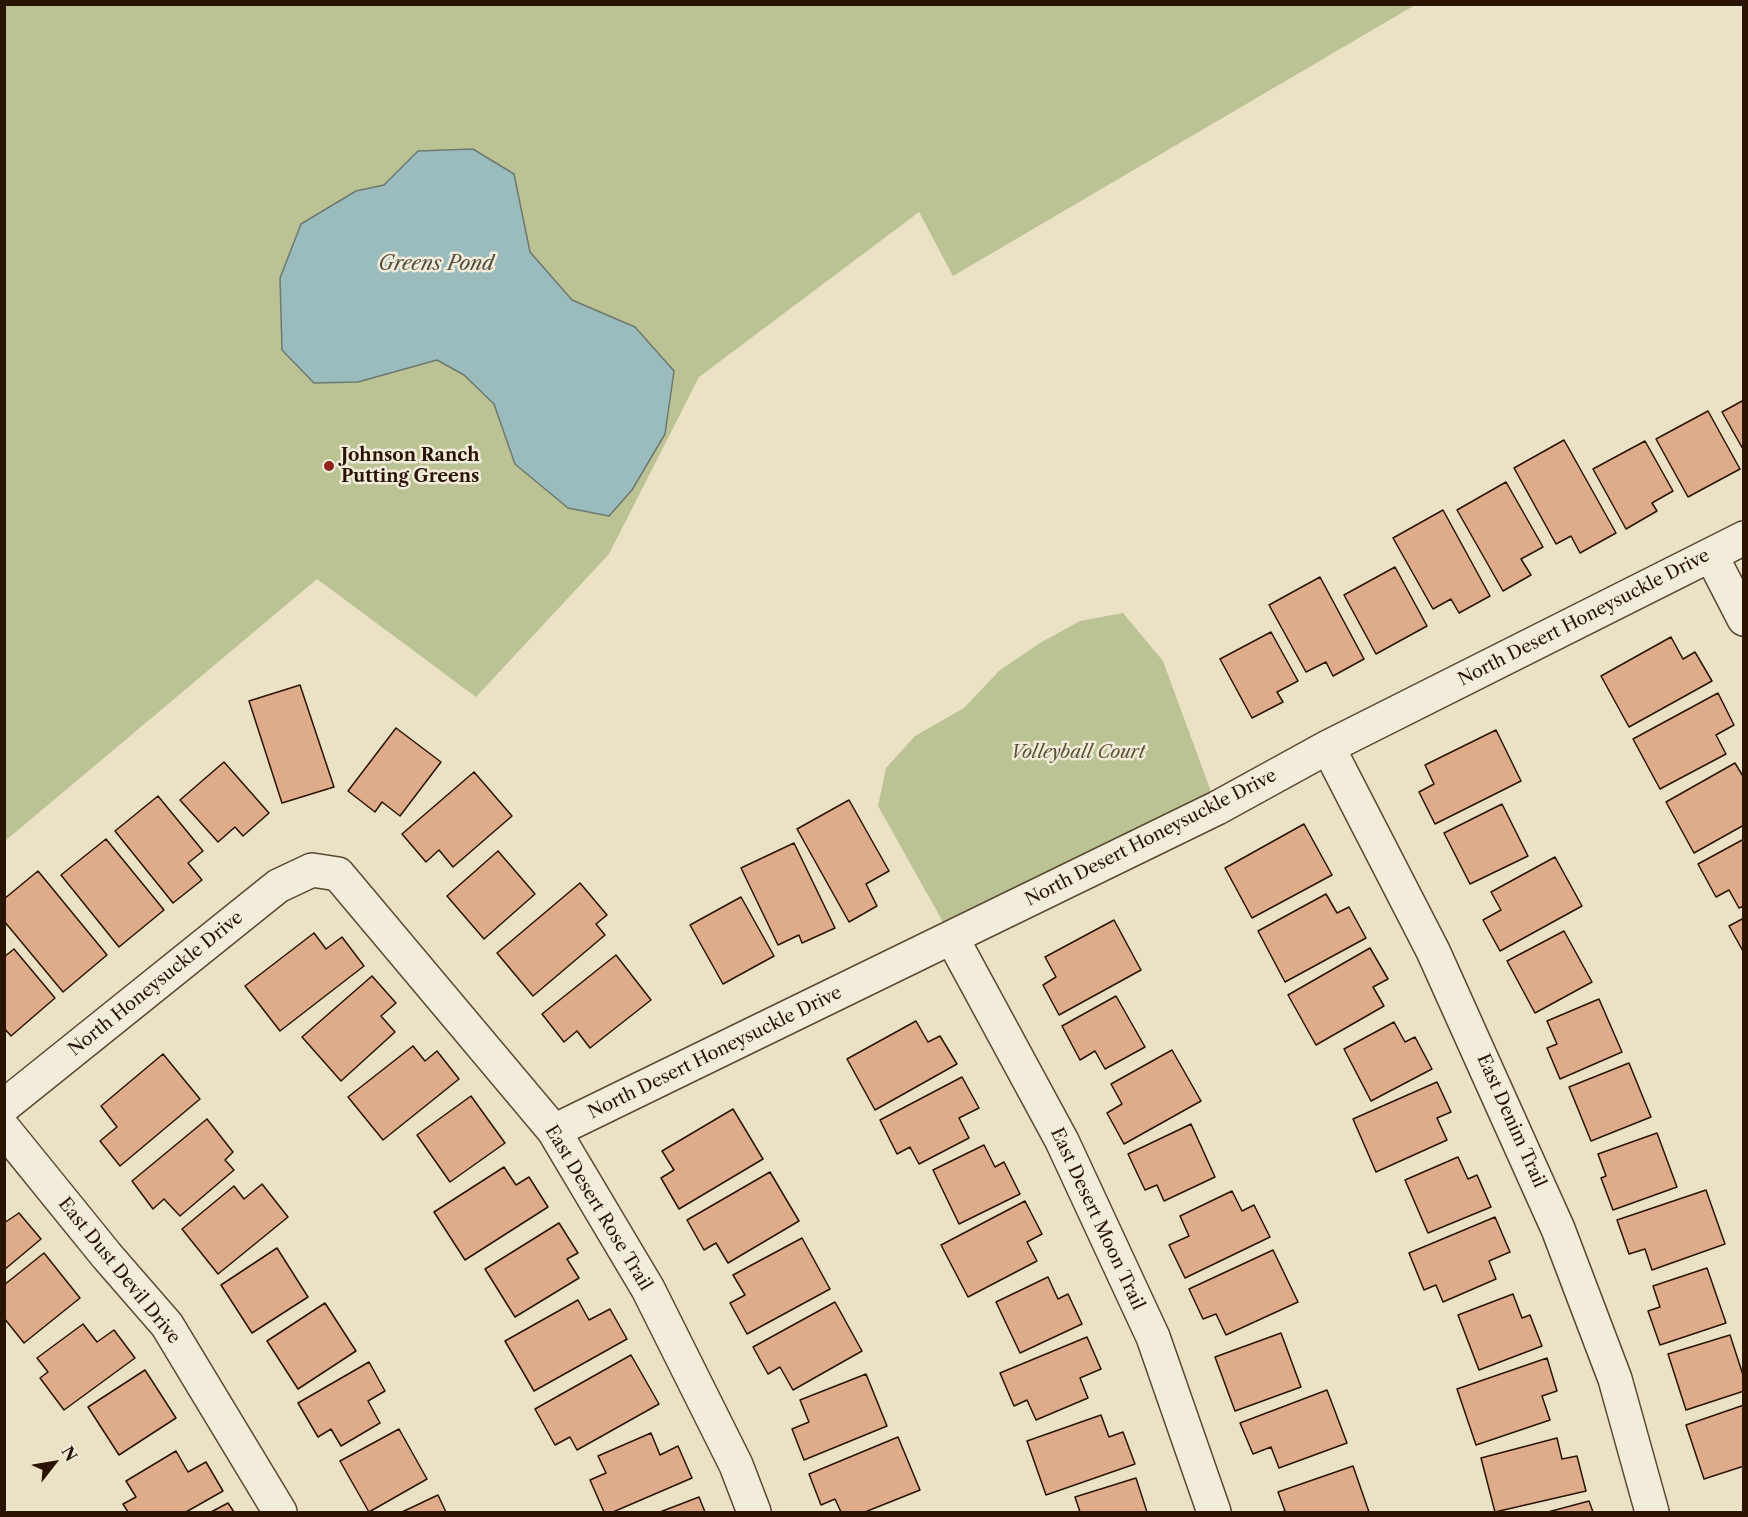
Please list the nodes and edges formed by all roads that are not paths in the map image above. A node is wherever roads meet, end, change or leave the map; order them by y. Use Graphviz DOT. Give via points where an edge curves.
graph roads {
  1 [pos="1743,538"];
  2 [pos="1711,555"];
  3 [pos="1743,619"];
  4 [pos="1328,747"];
  5 [pos="312,870"];
  6 [pos="952,938"];
  7 [pos="4,1106"];
  8 [pos="4,1129"];
  9 [pos="554,1131"];
  10 [pos="280,1512"];
  11 [pos="754,1512"];
  12 [pos="1214,1512"];
  13 [pos="1652,1512"];
  1 -- 2 [label="street, North Desert Honeysuckle Drive"];
  2 -- 3 [label="street"];
  2 -- 4 [label="street, North Desert Honeysuckle Drive"];
  4 -- 6 [label="street, North Desert Honeysuckle Drive" via="1217,808"];
  4 -- 13 [label="street, East Denim Trail" via="1433,951 1558,1229 1615,1379"];
  5 -- 7 [label="street, North Honeysuckle Drive" via="278,885"];
  5 -- 9 [label="street, East Desert Rose Trail" via="338,874"];
  6 -- 9 [label="street, North Desert Honeysuckle Drive"];
  6 -- 12 [label="street, East Desert Moon Trail" via="1062,1141 1153,1337"];
  8 -- 10 [label="street, East Dust Devil Drive" via="167,1325"];
  9 -- 11 [label="street, East Desert Rose Trail" via="648,1288 736,1465"];
}
